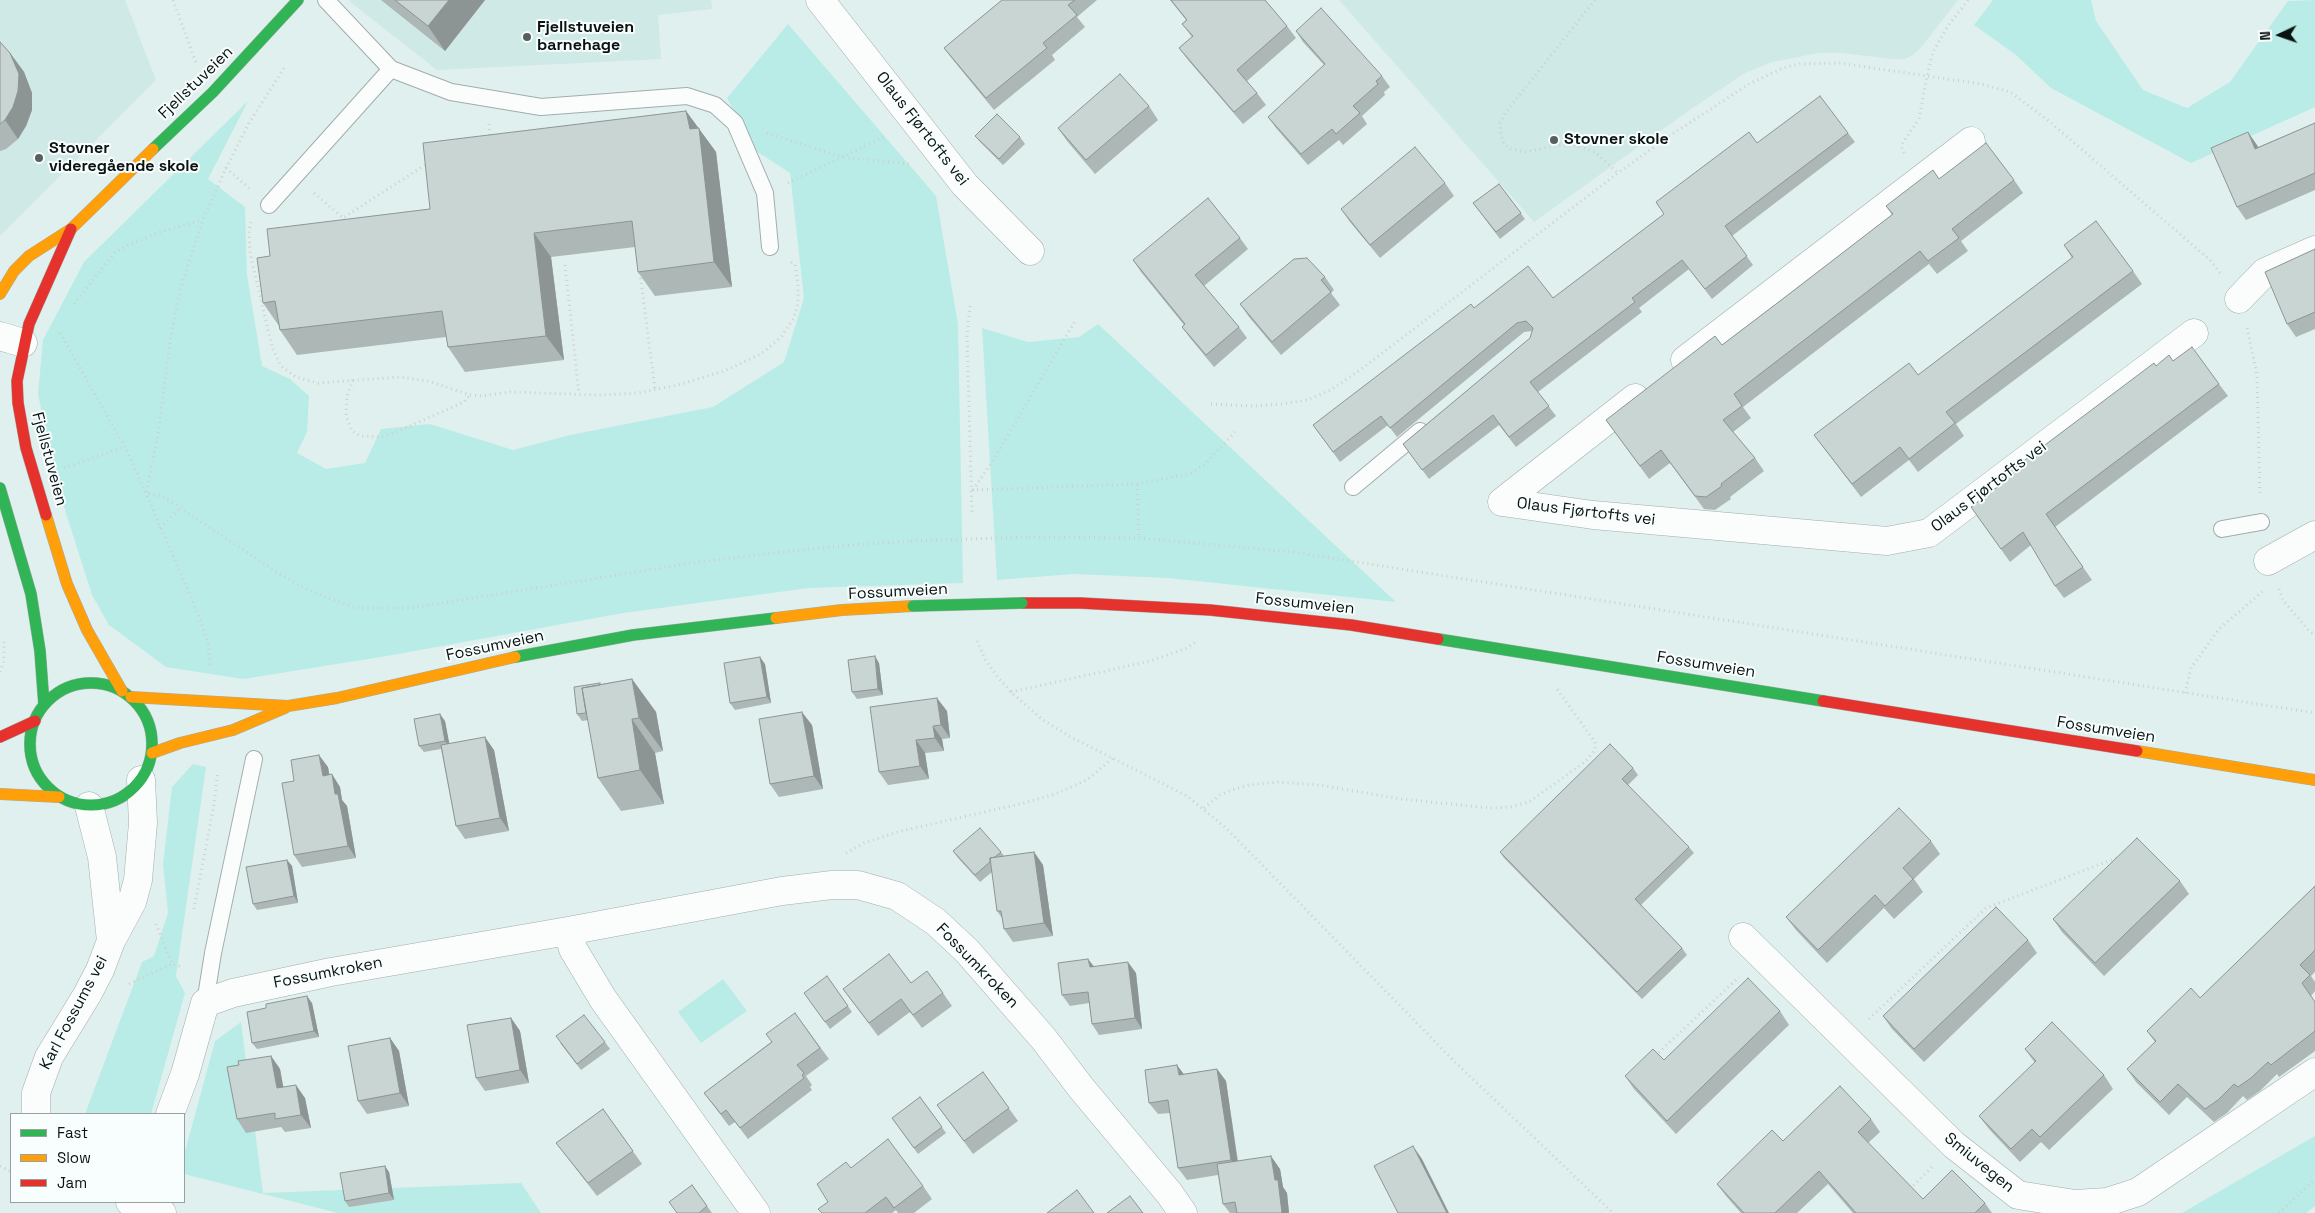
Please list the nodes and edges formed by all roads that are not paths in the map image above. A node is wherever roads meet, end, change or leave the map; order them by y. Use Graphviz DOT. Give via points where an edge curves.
graph roads {
  1 [pos="298,0"];
  2 [pos="326,0"];
  3 [pos="820,0"];
  4 [pos="391,69"];
  5 [pos="1971,141"];
  6 [pos="263,200"];
  7 [pos="71,229"];
  8 [pos="770,247"];
  9 [pos="2315,250"];
  10 [pos="1030,251"];
  11 [pos="0,294"];
  12 [pos="2239,299"];
  13 [pos="2194,333"];
  14 [pos="12,340"];
  15 [pos="1430,423"];
  16 [pos="1353,487"];
  17 [pos="0,488"];
  18 [pos="2261,522"];
  19 [pos="2222,529"];
  20 [pos="2315,535"];
  21 [pos="2268,574"];
  22 [pos="126,694"];
  23 [pos="44,705"];
  24 [pos="288,706"];
  25 [pos="35,721"];
  26 [pos="0,737"];
  27 [pos="152,753"];
  28 [pos="254,759"];
  29 [pos="141,780"];
  30 [pos="2315,780"];
  31 [pos="0,794"];
  32 [pos="59,797"];
  33 [pos="89,806"];
  34 [pos="568,932"];
  35 [pos="111,941"];
  36 [pos="1752,946"];
  37 [pos="205,1003"];
  38 [pos="2315,1072"];
  39 [pos="36,1113"];
  40 [pos="170,1113"];
  41 [pos="132,1205"];
  42 [pos="162,1213"];
  43 [pos="756,1213"];
  44 [pos="1183,1213"];
  1 -- 7 [label="street, Fjellstuveien" via="213,92"];
  2 -- 4 [label="lane"];
  3 -- 10 [label="street, Olaus Fjørtofts vei" via="965,185"];
  4 -- 6 [label="lane" via="295,178"];
  4 -- 8 [label="lane" via="451,92 541,107 687,96 715,105 735,123 765,193"];
  5 -- 13 [label="street, Olaus Fjørtofts vei" via="1502,502 1593,515 1887,540 1929,533"];
  7 -- 11 [label="street, Fjellstuveien" via="29,256 14,271"];
  7 -- 14 [label="street, Fjellstuveien" via="36,305"];
  9 -- 12 [label="street" via="2265,272"];
  14 -- 22 [label="street, Fjellstuveien" via="26,448 67,584 87,630"];
  15 -- 16 [label="lane"];
  17 -- 23 [label="street" via="31,594"];
  18 -- 19 [label="lane"];
  20 -- 21 [label="street"];
  22 -- 23 [label="street, Fossumveien" via="109,685 81,684 67,688"];
  22 -- 24 [label="street, Fossumveien"];
  22 -- 27 [label="street, Fossumveien" via="141,708 149,722"];
  23 -- 25 [label="street, Fossumveien"];
  24 -- 27 [label="street, Fossumveien" via="233,730"];
  24 -- 30 [label="street, Fossumveien, bridge" via="633,634 842,610 1080,603 1201,610 1351,625"];
  25 -- 26 [label="street"];
  25 -- 32 [label="street, Fossumveien" via="30,738 36,772"];
  27 -- 29 [label="street, Fossumveien"];
  28 -- 37 [label="lane"];
  29 -- 33 [label="street, Fossumveien" via="118,799"];
  29 -- 35 [label="street, Karl Fossums vei" via="143,823 138,880 132,902"];
  31 -- 32 [label="street, Fossumveien"];
  32 -- 33 [label="street, Fossumveien"];
  33 -- 35 [label="street, Karl Fossums vei" via="102,857"];
  34 -- 37 [label="street, Fossumkroken" via="289,980"];
  34 -- 43 [label="street" via="573,949 603,999"];
  34 -- 44 [label="street, Fossumkroken" via="815,887 858,885 897,896 936,922 995,980"];
  35 -- 39 [label="street, Karl Fossums vei" via="100,970 40,1077"];
  36 -- 38 [label="street, Smiuvegen" via="1954,1145 2018,1195 2075,1204 2107,1202 2138,1192"];
  37 -- 40 [label="street"];
  41 -- 42 [label="street"];
}
